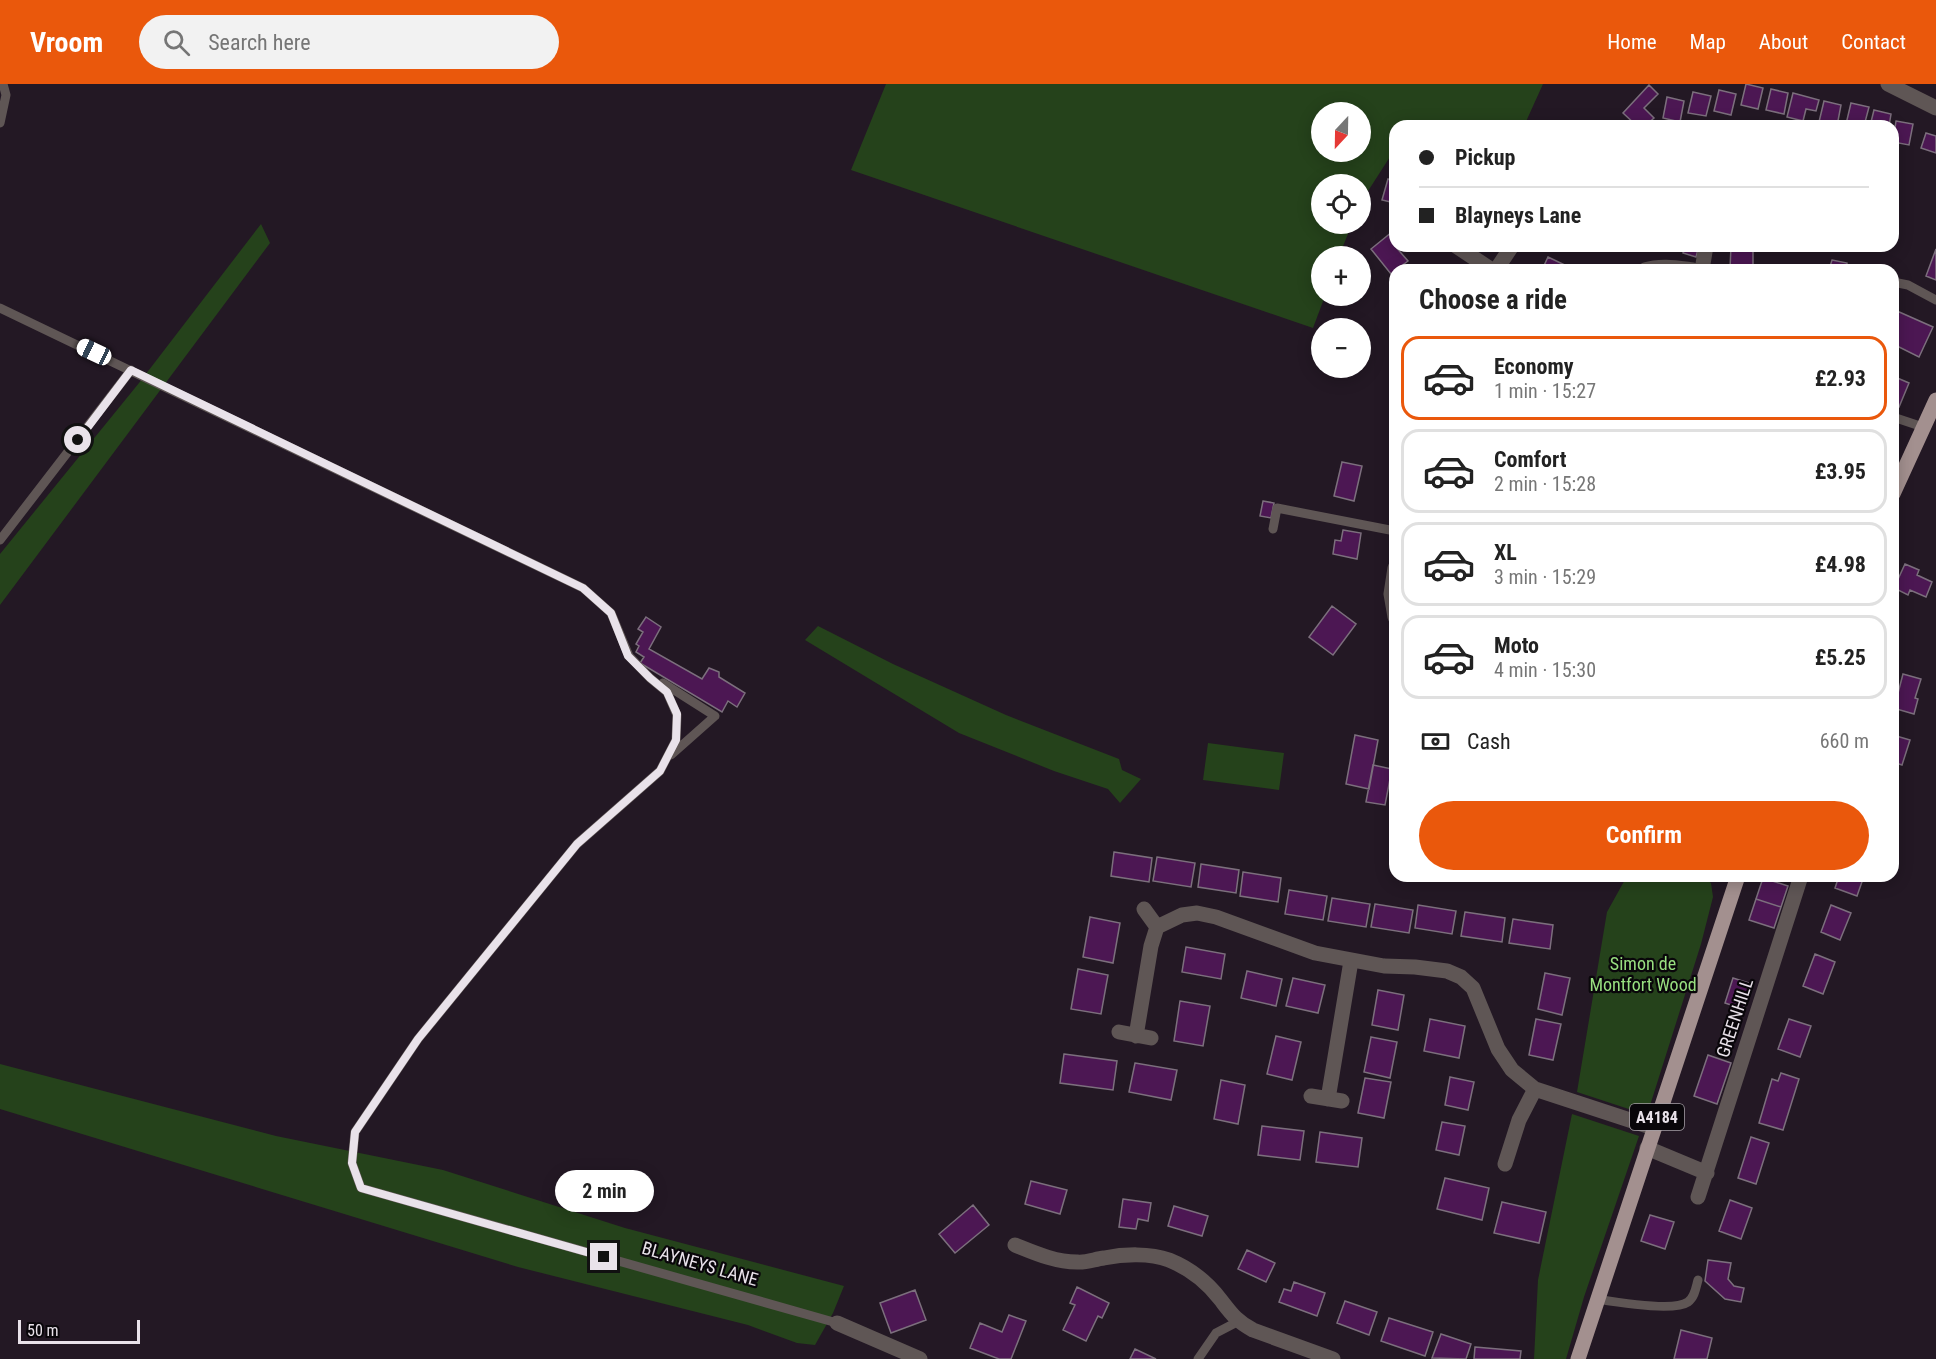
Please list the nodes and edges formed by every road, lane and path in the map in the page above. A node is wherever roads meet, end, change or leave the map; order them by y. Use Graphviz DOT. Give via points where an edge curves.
graph roads {
  1 [pos="3,84"];
  2 [pos="1888,84"];
  3 [pos="1936,108"];
  4 [pos="0,123"];
  5 [pos="1466,252"];
  6 [pos="1484,264"];
  7 [pos="1899,283"];
  8 [pos="1936,300"];
  9 [pos="0,308"];
  10 [pos="131,370"];
  11 [pos="1936,400"];
  12 [pos="1899,419"];
  13 [pos="1923,426"];
  14 [pos="1899,480"];
  15 [pos="1273,529"];
  16 [pos="1389,530"];
  17 [pos="0,540"];
  18 [pos="642,670"];
  19 [pos="665,761"];
  20 [pos="1735,882"];
  21 [pos="1799,882"];
  22 [pos="1144,909"];
  23 [pos="1156,927"];
  24 [pos="1351,961"];
  25 [pos="1119,1032"];
  26 [pos="1535,1089"];
  27 [pos="1311,1096"];
  28 [pos="1654,1128"];
  29 [pos="1647,1148"];
  30 [pos="1505,1164"];
  31 [pos="1707,1173"];
  32 [pos="1698,1197"];
  33 [pos="1015,1245"];
  34 [pos="1698,1280"];
  35 [pos="1597,1299"];
  36 [pos="1239,1321"];
  37 [pos="837,1323"];
  38 [pos="920,1359"];
  39 [pos="1198,1359"];
  40 [pos="1333,1359"];
  41 [pos="1578,1359"];
  1 -- 4 [label="lane" via="6,95"];
  2 -- 3 [label="street"];
  5 -- 6 [label="street"];
  7 -- 8 [label="lane"];
  9 -- 10 [label="lane"];
  10 -- 17 [label="lane"];
  10 -- 18 [label="lane" via="583,588 611,613 628,656"];
  11 -- 13 [label="main road"];
  12 -- 13 [label="lane"];
  13 -- 14 [label="main road"];
  15 -- 16 [label="lane" via="1277,508"];
  18 -- 19 [label="lane" via="667,692 677,714 676,740"];
  18 -- 19 [label="lane" via="715,716"];
  19 -- 37 [label="lane, BLAYNEYS LANE" via="660,771 577,844 418,1039 355,1132 352,1163 361,1188"];
  20 -- 28 [label="main road, A4184"];
  21 -- 31 [label="street, GREENHILL"];
  22 -- 23 [label="street"];
  23 -- 24 [label="street" via="1182,915 1207,915 1315,953"];
  23 -- 25 [label="street" via="1144,1037"];
  24 -- 26 [label="street" via="1447,971 1461,977 1473,988 1498,1049 1512,1070"];
  24 -- 27 [label="street" via="1335,1100"];
  26 -- 28 [label="street"];
  26 -- 30 [label="street" via="1519,1120"];
  28 -- 29 [label="main road, A4184"];
  29 -- 31 [label="street"];
  29 -- 35 [label="main road, A4184"];
  31 -- 32 [label="street, GREENHILL"];
  33 -- 36 [label="street" via="1060,1261 1080,1263 1139,1255 1167,1259 1189,1269"];
  34 -- 35 [label="lane" via="1694,1295 1683,1304 1640,1306"];
  35 -- 41 [label="main road, A4184"];
  36 -- 39 [label="lane" via="1216,1333"];
  36 -- 40 [label="street" via="1253,1330"];
  37 -- 38 [label="street, BLAYNEYS LANE"];
}
